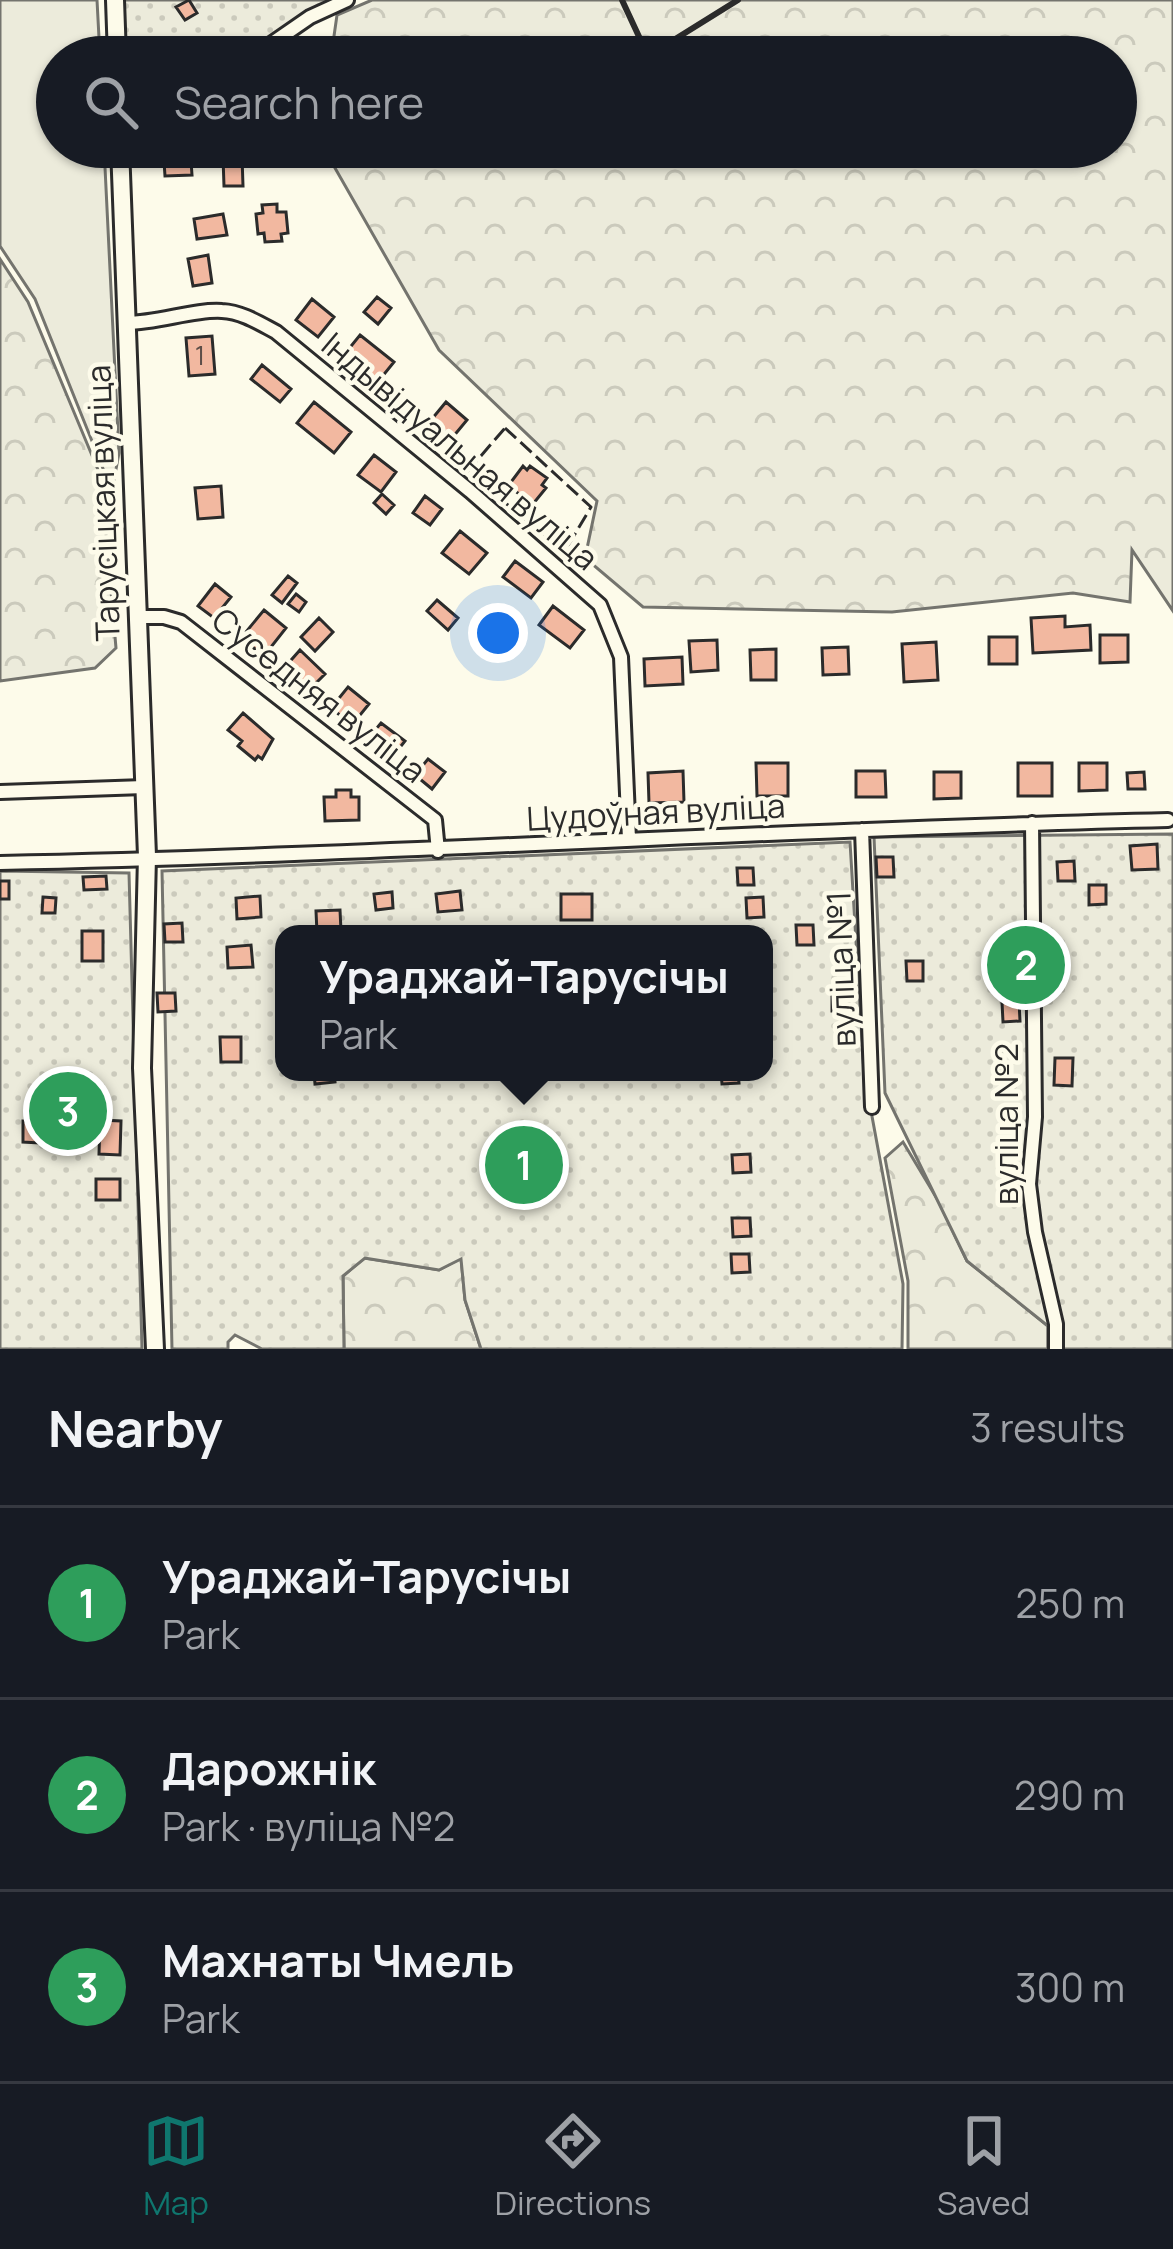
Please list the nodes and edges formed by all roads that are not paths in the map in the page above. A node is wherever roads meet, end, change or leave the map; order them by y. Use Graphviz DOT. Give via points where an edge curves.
graph roads {
  1 [pos="115,0"];
  2 [pos="347,0"];
  3 [pos="116,36"];
  4 [pos="283,36"];
  5 [pos="122,168"];
  6 [pos="127,323"];
  7 [pos="137,617"];
  8 [pos="144,787"];
  9 [pos="0,792"];
  10 [pos="1168,820"];
  11 [pos="1032,823"];
  12 [pos="862,830"];
  13 [pos="629,839"];
  14 [pos="438,850"];
  15 [pos="146,856"];
  16 [pos="0,863"];
  17 [pos="872,1107"];
  18 [pos="155,1349"];
  19 [pos="1056,1349"];
  1 -- 3 [label="street"];
  2 -- 4 [label="street"];
  5 -- 6 [label="street, Тарусіцкая вуліца"];
  6 -- 7 [label="street, Тарусіцкая вуліца"];
  6 -- 13 [label="street, Індывідуальная вуліца" via="220,310 276,332 600,605 621,657"];
  7 -- 8 [label="street, Тарусіцкая вуліца"];
  7 -- 14 [label="street, Суседняя вуліца" via="181,622 435,820"];
  8 -- 9 [label="street"];
  8 -- 15 [label="street, Тарусіцкая вуліца"];
  10 -- 11 [label="street, Цудоўная вуліца"];
  11 -- 12 [label="street, Цудоўная вуліца"];
  11 -- 19 [label="street, вуліца №2" via="1029,1184"];
  12 -- 13 [label="street, Цудоўная вуліца"];
  12 -- 17 [label="street, вуліца №1"];
  13 -- 14 [label="street, Цудоўная вуліца"];
  14 -- 15 [label="street, Цудоўная вуліца"];
  15 -- 16 [label="street, Цудоўная вуліца"];
  15 -- 18 [label="street, Тарусіцкая вуліца" via="142,1068"];
}
